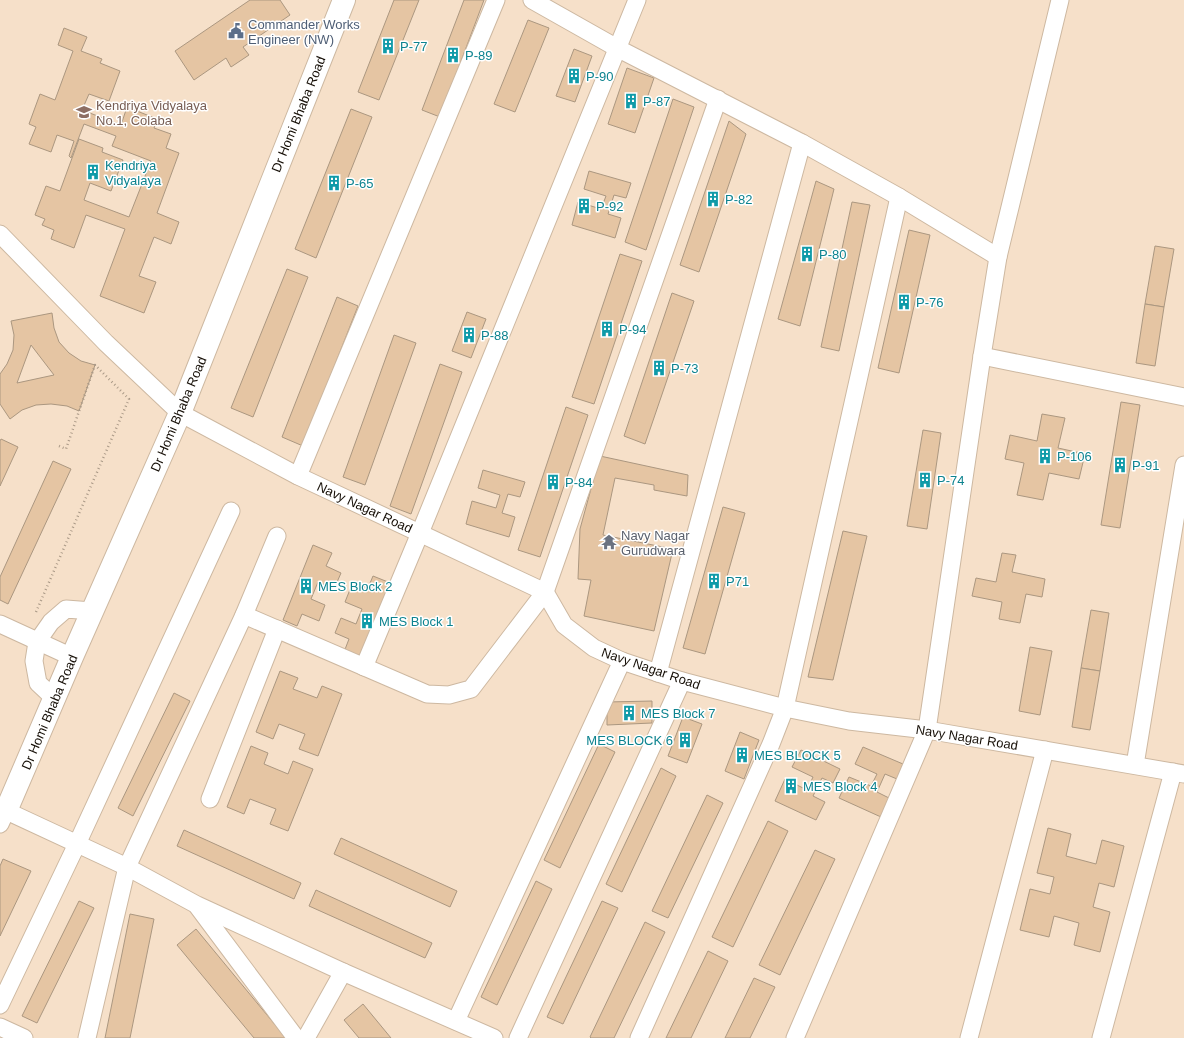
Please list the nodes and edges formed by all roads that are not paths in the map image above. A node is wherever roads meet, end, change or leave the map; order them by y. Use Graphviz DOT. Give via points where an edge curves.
graph roads {
  1 [pos="496,0"];
  2 [pos="532,0"];
  3 [pos="637,0"];
  4 [pos="1060,0"];
  5 [pos="342,1"];
  6 [pos="617,48"];
  7 [pos="718,99"];
  8 [pos="802,143"];
  9 [pos="899,197"];
  10 [pos="0,234"];
  11 [pos="998,257"];
  12 [pos="982,356"];
  13 [pos="1184,397"];
  14 [pos="180,413"];
  15 [pos="1184,465"];
  16 [pos="298,476"];
  17 [pos="231,511"];
  18 [pos="420,533"];
  19 [pos="277,536"];
  20 [pos="545,592"];
  21 [pos="92,611"];
  22 [pos="244,615"];
  23 [pos="0,624"];
  24 [pos="276,629"];
  25 [pos="31,639"];
  26 [pos="72,657"];
  27 [pos="622,661"];
  28 [pos="364,667"];
  29 [pos="658,673"];
  30 [pos="682,681"];
  31 [pos="54,698"];
  32 [pos="785,708"];
  33 [pos="927,730"];
  34 [pos="1044,750"];
  35 [pos="1136,765"];
  36 [pos="1179,773"];
  37 [pos="210,799"];
  38 [pos="2,814"];
  39 [pos="77,844"];
  40 [pos="127,867"];
  41 [pos="197,905"];
  42 [pos="343,972"];
  43 [pos="0,1005"];
  44 [pos="456,1021"];
  45 [pos="0,1027"];
  46 [pos="24,1038"];
  47 [pos="86,1038"];
  48 [pos="296,1038"];
  49 [pos="306,1038"];
  50 [pos="494,1038"];
  51 [pos="518,1038"];
  52 [pos="639,1038"];
  53 [pos="795,1038"];
  54 [pos="969,1038"];
  55 [pos="1100,1038"];
  1 -- 16 [label="street"];
  2 -- 6 [label="street"];
  3 -- 6 [label="street"];
  4 -- 11 [label="street"];
  5 -- 14 [label="street, Dr Homi Bhaba Road"];
  6 -- 7 [label="street"];
  6 -- 18 [label="street"];
  7 -- 8 [label="street"];
  7 -- 20 [label="street"];
  8 -- 9 [label="street"];
  8 -- 29 [label="street"];
  9 -- 11 [label="street"];
  9 -- 32 [label="street"];
  10 -- 14 [label="street, Navy Nagar Road" via="106,343"];
  11 -- 12 [label="street"];
  12 -- 13 [label="street"];
  12 -- 33 [label="street"];
  14 -- 16 [label="street, Navy Nagar Road"];
  14 -- 21 [label="street, Dr Homi Bhaba Road"];
  15 -- 35 [label="street"];
  16 -- 18 [label="street, Navy Nagar Road"];
  17 -- 39 [label="street"];
  18 -- 20 [label="street, Navy Nagar Road"];
  18 -- 28 [label="street"];
  19 -- 22 [label="street"];
  20 -- 27 [label="street, Navy Nagar Road" via="564,625 594,648"];
  20 -- 28 [label="street" via="471,689 449,695 427,694"];
  21 -- 25 [label="street" via="66,609"];
  21 -- 26 [label="street, Dr Homi Bhaba Road"];
  22 -- 24 [label="street"];
  22 -- 40 [label="street"];
  23 -- 25 [label="street"];
  24 -- 28 [label="street"];
  24 -- 37 [label="street"];
  25 -- 26 [label="street"];
  25 -- 31 [label="street" via="38,683"];
  26 -- 31 [label="street, Dr Homi Bhaba Road"];
  27 -- 29 [label="street, Navy Nagar Road"];
  27 -- 44 [label="street"];
  29 -- 30 [label="street, Navy Nagar Road"];
  30 -- 32 [label="street, Navy Nagar Road"];
  30 -- 51 [label="street"];
  31 -- 38 [label="street, Dr Homi Bhaba Road"];
  32 -- 33 [label="street, Navy Nagar Road" via="849,721"];
  32 -- 52 [label="street"];
  33 -- 34 [label="street, Navy Nagar Road"];
  33 -- 53 [label="street"];
  34 -- 35 [label="street, Navy Nagar Road"];
  34 -- 54 [label="street"];
  35 -- 36 [label="street, Navy Nagar Road"];
  36 -- 55 [label="street"];
  38 -- 39 [label="street"];
  39 -- 40 [label="street"];
  39 -- 43 [label="street"];
  40 -- 41 [label="street"];
  40 -- 47 [label="street"];
  41 -- 42 [label="street"];
  41 -- 48 [label="street"];
  42 -- 44 [label="street"];
  42 -- 49 [label="street"];
  44 -- 50 [label="street"];
  45 -- 46 [label="street"];
}
